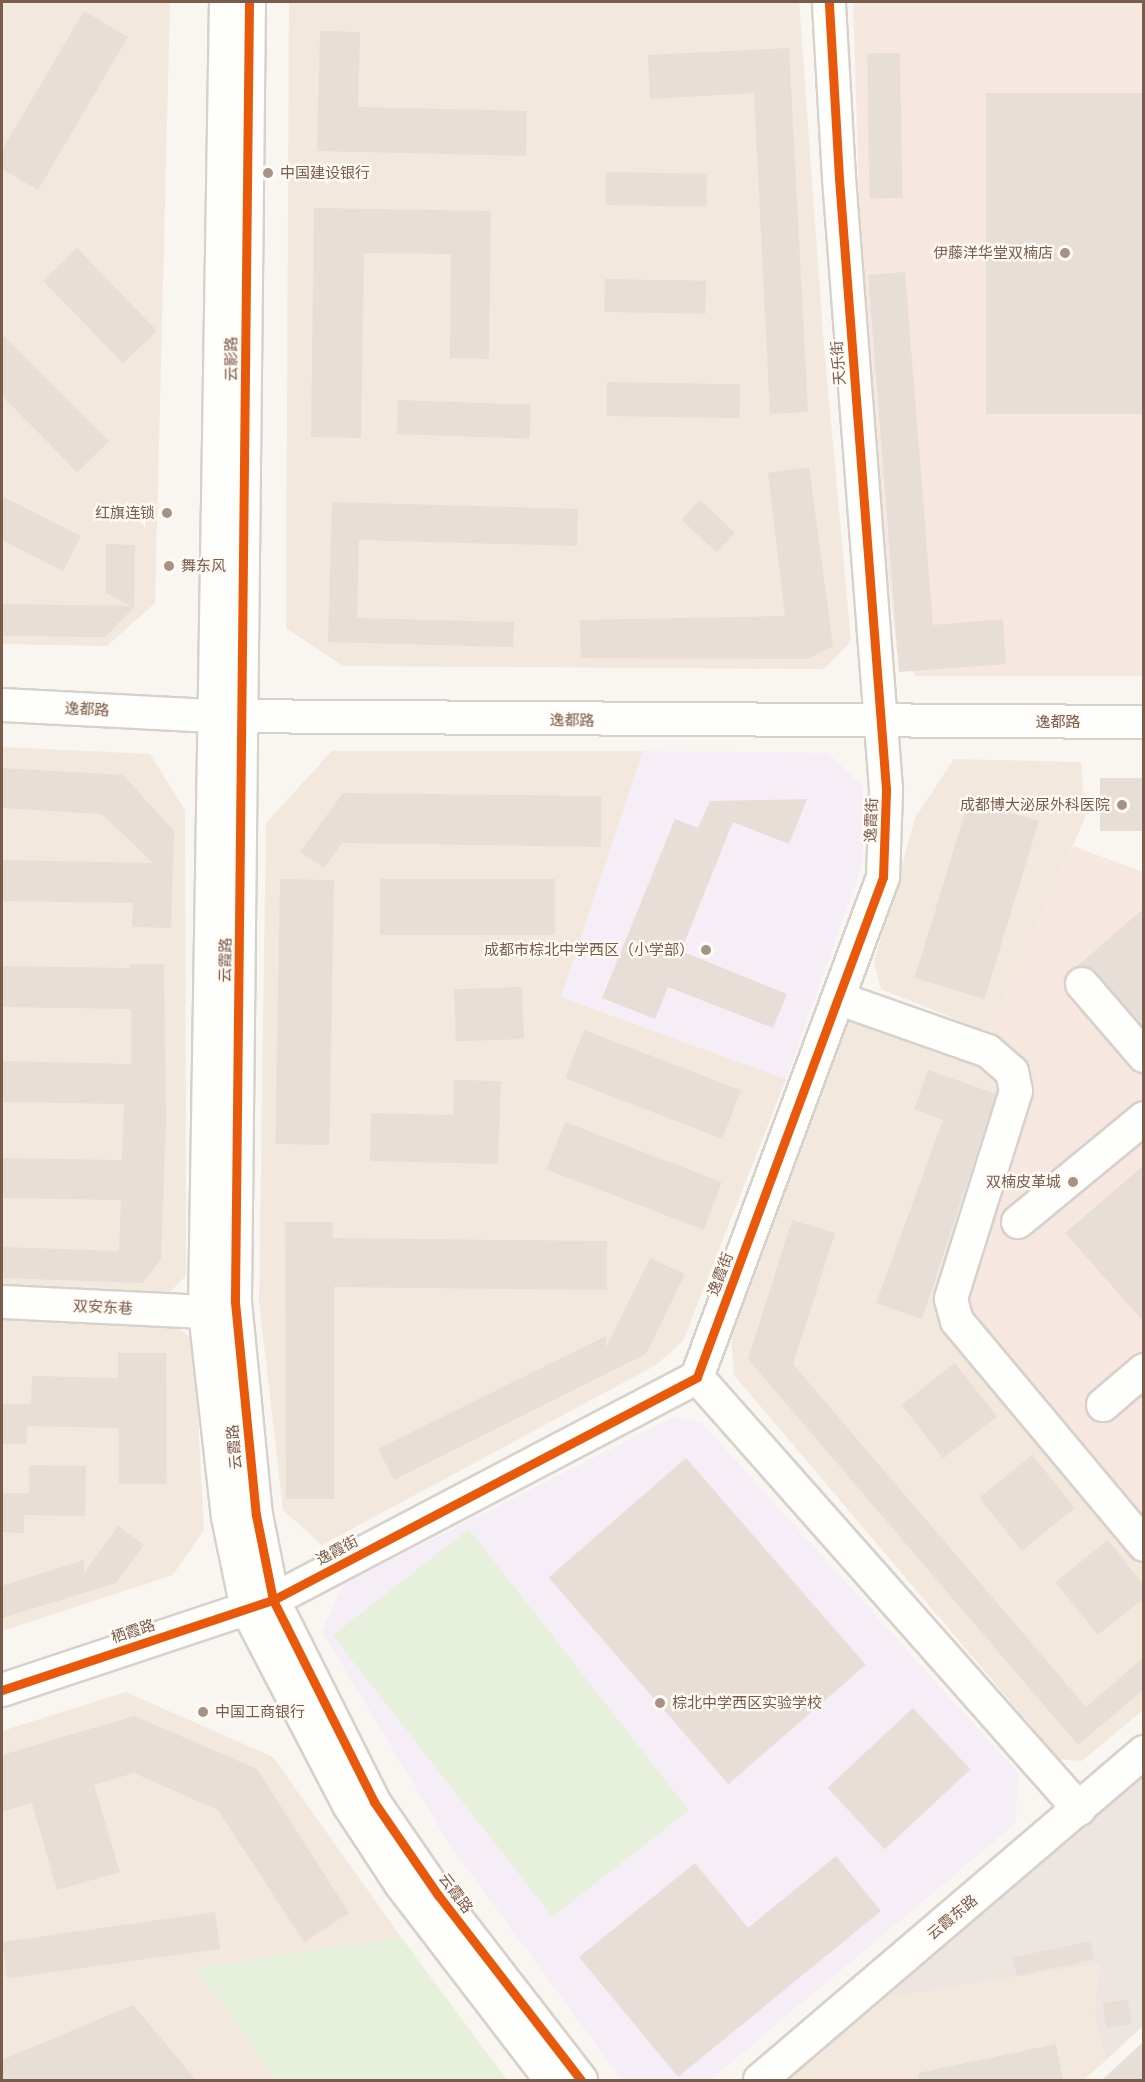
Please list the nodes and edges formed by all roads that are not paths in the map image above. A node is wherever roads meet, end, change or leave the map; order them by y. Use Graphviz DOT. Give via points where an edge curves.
graph roads {
  1 [pos="226,2"];
  2 [pos="249,2"];
  3 [pos="830,2"];
  4 [pos="2,705"];
  5 [pos="228,716"];
  6 [pos="1143,722"];
  7 [pos="881,723"];
  8 [pos="1082,984"];
  9 [pos="840,999"];
  10 [pos="1143,1056"];
  11 [pos="1143,1118"];
  12 [pos="1018,1222"];
  13 [pos="2,1302"];
  14 [pos="205,1312"];
  15 [pos="1143,1370"];
  16 [pos="697,1377"];
  17 [pos="1103,1405"];
  18 [pos="1143,1545"];
  19 [pos="260,1605"];
  20 [pos="2,1690"];
  21 [pos="1143,1752"];
  22 [pos="1079,1809"];
  23 [pos="551,2080"];
  24 [pos="581,2080"];
  25 [pos="760,2080"];
  1 -- 5 [label="street"];
  2 -- 5 [label="street, 云影路"];
  3 -- 7 [label="street, 天乐街" via="839,178"];
  4 -- 5 [label="street, 逸都路"];
  5 -- 7 [label="street, 逸都路"];
  5 -- 14 [label="street"];
  5 -- 19 [label="street, 云霞路" via="235,1302 256,1515"];
  6 -- 7 [label="street, 逸都路"];
  7 -- 9 [label="street, 逸霞街" via="886,789 883,878"];
  8 -- 10 [label="street"];
  9 -- 16 [label="street, 逸霞街"];
  9 -- 18 [label="street" via="988,1051 1012,1072 1016,1091 951,1299 957,1321"];
  11 -- 12 [label="street"];
  13 -- 14 [label="street, 双安东巷"];
  14 -- 19 [label="street" via="228,1516"];
  15 -- 17 [label="street"];
  16 -- 19 [label="street, 逸霞街"];
  16 -- 22 [label="street"];
  19 -- 20 [label="street, 栖霞路"];
  19 -- 23 [label="street" via="349,1805 400,1883"];
  19 -- 24 [label="street, 云霞路" via="375,1802 438,1895"];
  21 -- 22 [label="street, 云霞东路"];
  22 -- 25 [label="street, 云霞东路"];
}
